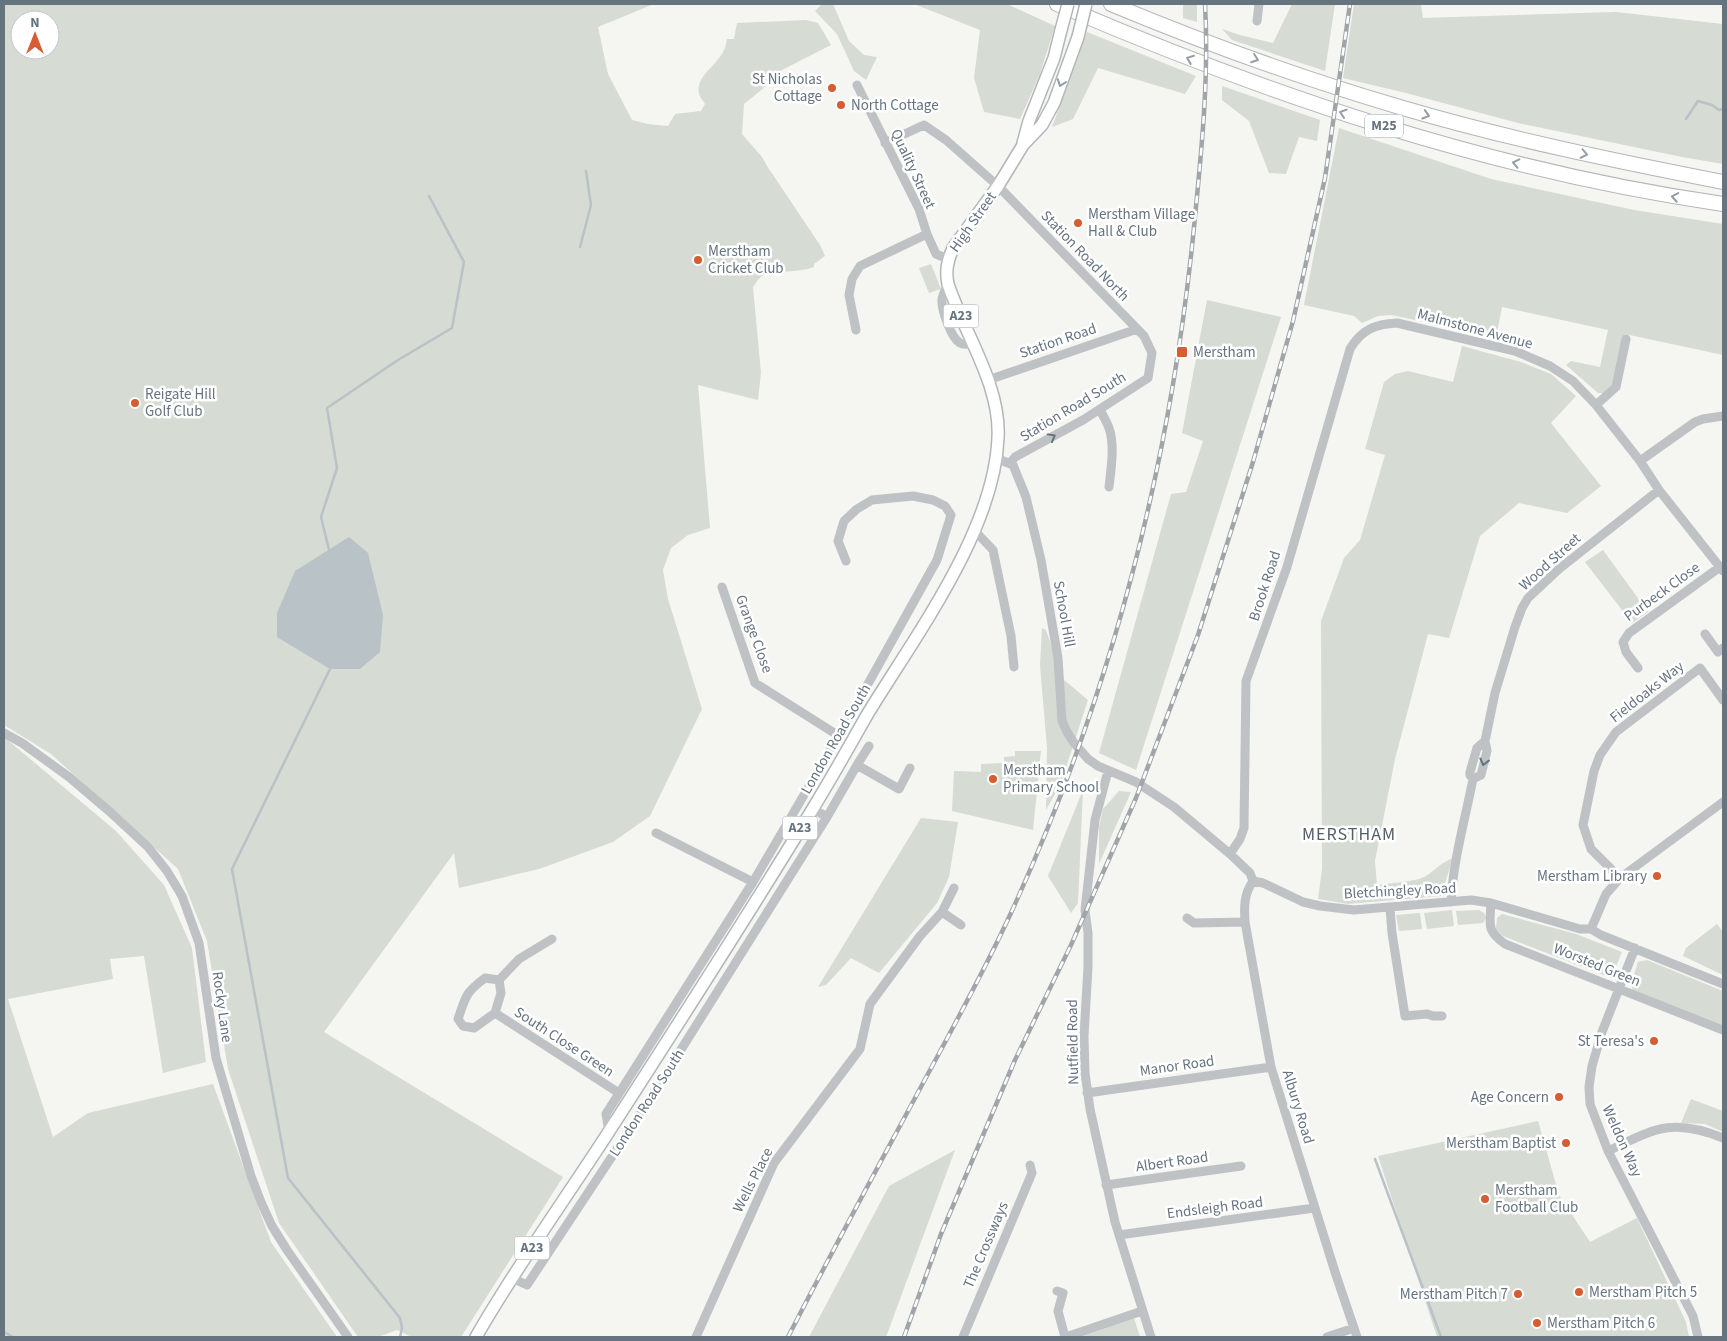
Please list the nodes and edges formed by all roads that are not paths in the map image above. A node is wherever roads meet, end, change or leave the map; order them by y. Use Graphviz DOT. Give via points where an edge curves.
graph roads {
  1 [pos="1057,4"];
  2 [pos="1068,4"];
  3 [pos="1086,4"];
  4 [pos="1112,4"];
  5 [pos="1259,4"];
  6 [pos="1257,21"];
  7 [pos="857,85"];
  8 [pos="885,143"];
  9 [pos="1023,144"];
  10 [pos="1723,182"];
  11 [pos="998,186"];
  12 [pos="1723,204"];
  13 [pos="927,234"];
  14 [pos="948,259"];
  15 [pos="1137,329"];
  16 [pos="856,330"];
  17 [pos="1363,332"];
  18 [pos="1626,339"];
  19 [pos="1150,346"];
  20 [pos="988,380"];
  21 [pos="1596,405"];
  22 [pos="1100,410"];
  23 [pos="1723,416"];
  24 [pos="996,458"];
  25 [pos="1011,462"];
  26 [pos="1640,462"];
  27 [pos="1108,487"];
  28 [pos="1659,490"];
  29 [pos="974,530"];
  30 [pos="846,561"];
  31 [pos="1722,569"];
  32 [pos="722,587"];
  33 [pos="1705,634"];
  34 [pos="1723,648"];
  35 [pos="1014,667"];
  36 [pos="1638,668"];
  37 [pos="1723,700"];
  38 [pos="4,733"];
  39 [pos="839,736"];
  40 [pos="868,746"];
  41 [pos="857,765"];
  42 [pos="910,768"];
  43 [pos="1108,771"];
  44 [pos="811,784"];
  45 [pos="823,790"];
  46 [pos="1723,802"];
  47 [pos="813,809"];
  48 [pos="827,817"];
  49 [pos="656,833"];
  50 [pos="1230,854"];
  51 [pos="1620,878"];
  52 [pos="1253,881"];
  53 [pos="753,882"];
  54 [pos="954,888"];
  55 [pos="1451,902"];
  56 [pos="1492,903"];
  57 [pos="1390,908"];
  58 [pos="942,912"];
  59 [pos="1187,918"];
  60 [pos="1245,922"];
  61 [pos="961,925"];
  62 [pos="1591,929"];
  63 [pos="552,939"];
  64 [pos="1635,948"];
  65 [pos="499,980"];
  66 [pos="1723,984"];
  67 [pos="1619,988"];
  68 [pos="495,1013"];
  69 [pos="1442,1016"];
  70 [pos="1723,1030"];
  71 [pos="1271,1067"];
  72 [pos="619,1093"];
  73 [pos="1088,1093"];
  74 [pos="609,1132"];
  75 [pos="1723,1138"];
  76 [pos="1608,1151"];
  77 [pos="1030,1165"];
  78 [pos="1241,1166"];
  79 [pos="1106,1184"];
  80 [pos="1314,1208"];
  81 [pos="1119,1235"];
  82 [pos="512,1278"];
  83 [pos="1057,1291"];
  84 [pos="1142,1311"];
  85 [pos="1354,1328"];
  86 [pos="348,1337"];
  87 [pos="476,1337"];
  88 [pos="696,1337"];
  89 [pos="963,1337"];
  90 [pos="1065,1337"];
  91 [pos="1151,1337"];
  92 [pos="1327,1337"];
  93 [pos="1358,1337"];
  94 [pos="1698,1337"];
  12 -- 1 [label="highway, M25, one-way" via="1597,181 1416,136 1233,76"];
  2 -- 9 [label="main road, bridge" via="1054,58"];
  3 -- 9 [label="main road, one-way, bridge" via="1054,103 1042,126"];
  4 -- 10 [label="highway, M25, one-way" via="1273,66 1402,108 1542,144"];
  5 -- 6 [label="street"];
  7 -- 8 [label="street, Quality Street"];
  8 -- 11 [label="street, Station Road North" via="924,125"];
  8 -- 13 [label="street, Quality Street" via="919,209"];
  9 -- 11 [label="main road, High Street"];
  11 -- 14 [label="main road, High Street"];
  11 -- 15 [label="street, Station Road North"];
  13 -- 14 [label="street, Quality Street" via="936,254"];
  13 -- 16 [label="street" via="860,266 852,279 849,295"];
  14 -- 20 [label="main road, High Street / A23" via="948,284"];
  15 -- 19 [label="street, Station Road North"];
  15 -- 20 [label="street, Station Road"];
  17 -- 21 [label="street, Malmstone Avenue" via="1383,324 1397,323 1515,351 1550,366 1573,382"];
  17 -- 50 [label="street, Brook Road" via="1350,349 1287,567 1246,682 1244,828"];
  18 -- 21 [label="street" via="1616,387"];
  19 -- 22 [label="street, Station Road South" via="1152,355 1148,378"];
  20 -- 24 [label="main road, High Street / A23" via="998,425"];
  21 -- 26 [label="street, Malmstone Avenue"];
  25 -- 22 [label="street, Station Road South, one-way"];
  22 -- 27 [label="street" via="1111,439"];
  23 -- 26 [label="street" via="1695,422"];
  24 -- 25 [label="street"];
  24 -- 29 [label="main road, London Road South / A23" via="992,482"];
  25 -- 43 [label="street, School Hill" via="1026,497 1041,560 1058,658 1062,721 1074,743 1088,759"];
  26 -- 28 [label="street, Malmstone Avenue"];
  28 -- 31 [label="street, Malmstone Avenue"];
  28 -- 55 [label="street, Wood Street" via="1559,569 1528,598 1522,608 1495,693 1485,741 1477,748 1470,775 1473,779"];
  29 -- 35 [label="street" via="993,550 1011,636"];
  29 -- 45 [label="main road, London Road South / A23" via="945,587"];
  30 -- 39 [label="street, London Road South" via="838,541 844,521 872,500 913,496 933,500 945,506 951,515 937,560"];
  31 -- 36 [label="street, Purbeck Close" via="1628,633 1623,642"];
  32 -- 39 [label="street, Grange Close" via="755,683"];
  33 -- 34 [label="street" via="1718,652"];
  37 -- 51 [label="street, Fieldoaks Way" via="1700,668 1616,732 1604,749 1594,770 1583,825 1591,849"];
  38 -- 86 [label="street, Rocky Lane" via="69,777 109,811 148,847 182,896 199,943 216,1058 251,1176 272,1226"];
  39 -- 44 [label="street, London Road South"];
  40 -- 41 [label="street"];
  41 -- 42 [label="street" via="898,789"];
  41 -- 48 [label="street"];
  43 -- 50 [label="street" via="1136,782 1174,806"];
  43 -- 73 [label="street, Nutfield Road" via="1095,820 1086,910 1088,967 1084,1036"];
  44 -- 45 [label="street"];
  44 -- 53 [label="street, London Road South"];
  45 -- 47 [label="main road, London Road South / A23"];
  46 -- 51 [label="street"];
  47 -- 48 [label="street, London Road South"];
  47 -- 74 [label="main road, London Road South / A23"];
  48 -- 82 [label="street, London Road South" via="650,1099 527,1286"];
  49 -- 53 [label="street"];
  50 -- 52 [label="street" via="1250,873"];
  51 -- 62 [label="street" via="1606,894"];
  52 -- 57 [label="street, Bletchingley Road" via="1320,906 1354,910"];
  52 -- 60 [label="street, Albury Road" via="1244,901"];
  53 -- 72 [label="street, London Road South"];
  54 -- 58 [label="street"];
  55 -- 56 [label="street, Bletchingley Road"];
  55 -- 57 [label="street, Bletchingley Road"];
  56 -- 62 [label="street, Bletchingley Road" via="1580,929"];
  56 -- 67 [label="street, Worsted Green" via="1490,924 1493,935 1506,944"];
  57 -- 69 [label="street" via="1405,1016"];
  58 -- 61 [label="street"];
  58 -- 88 [label="street, Wells Place" via="891,972 870,1004 860,1049 774,1163"];
  59 -- 60 [label="street" via="1194,923"];
  60 -- 71 [label="street, Albury Road"];
  62 -- 64 [label="street, Bletchingley Road"];
  63 -- 65 [label="street" via="519,959"];
  64 -- 66 [label="street, Bletchingley Road"];
  64 -- 67 [label="street, Weldon Way"];
  65 -- 68 [label="street, South Close Green" via="501,993"];
  65 -- 68 [label="street, South Close Green" via="485,978 470,988 458,1019 463,1026 474,1028"];
  67 -- 70 [label="street, Worsted Green"];
  67 -- 76 [label="street, Weldon Way" via="1602,1032 1589,1087 1590,1104"];
  68 -- 72 [label="street, South Close Green"];
  71 -- 73 [label="street, Manor Road"];
  71 -- 80 [label="street, Albury Road"];
  72 -- 74 [label="street, London Road South" via="606,1114"];
  73 -- 79 [label="street, Nutfield Road"];
  74 -- 82 [label="main road, London Road South / A23"];
  75 -- 76 [label="street" via="1678,1126 1653,1130"];
  76 -- 94 [label="street, Weldon Way" via="1692,1316"];
  77 -- 89 [label="street, The Crossways" via="1032,1173"];
  78 -- 79 [label="street, Albert Road"];
  79 -- 81 [label="street, Nutfield Road"];
  80 -- 81 [label="street, Endsleigh Road"];
  80 -- 85 [label="street, Albury Road"];
  81 -- 84 [label="street, Nutfield Road"];
  82 -- 87 [label="main road, London Road South / A23"];
  83 -- 90 [label="street" via="1063,1293 1058,1311"];
  84 -- 90 [label="street"];
  84 -- 91 [label="street, Nutfield Road"];
  85 -- 92 [label="street"];
  85 -- 93 [label="street, Albury Road"];
}
